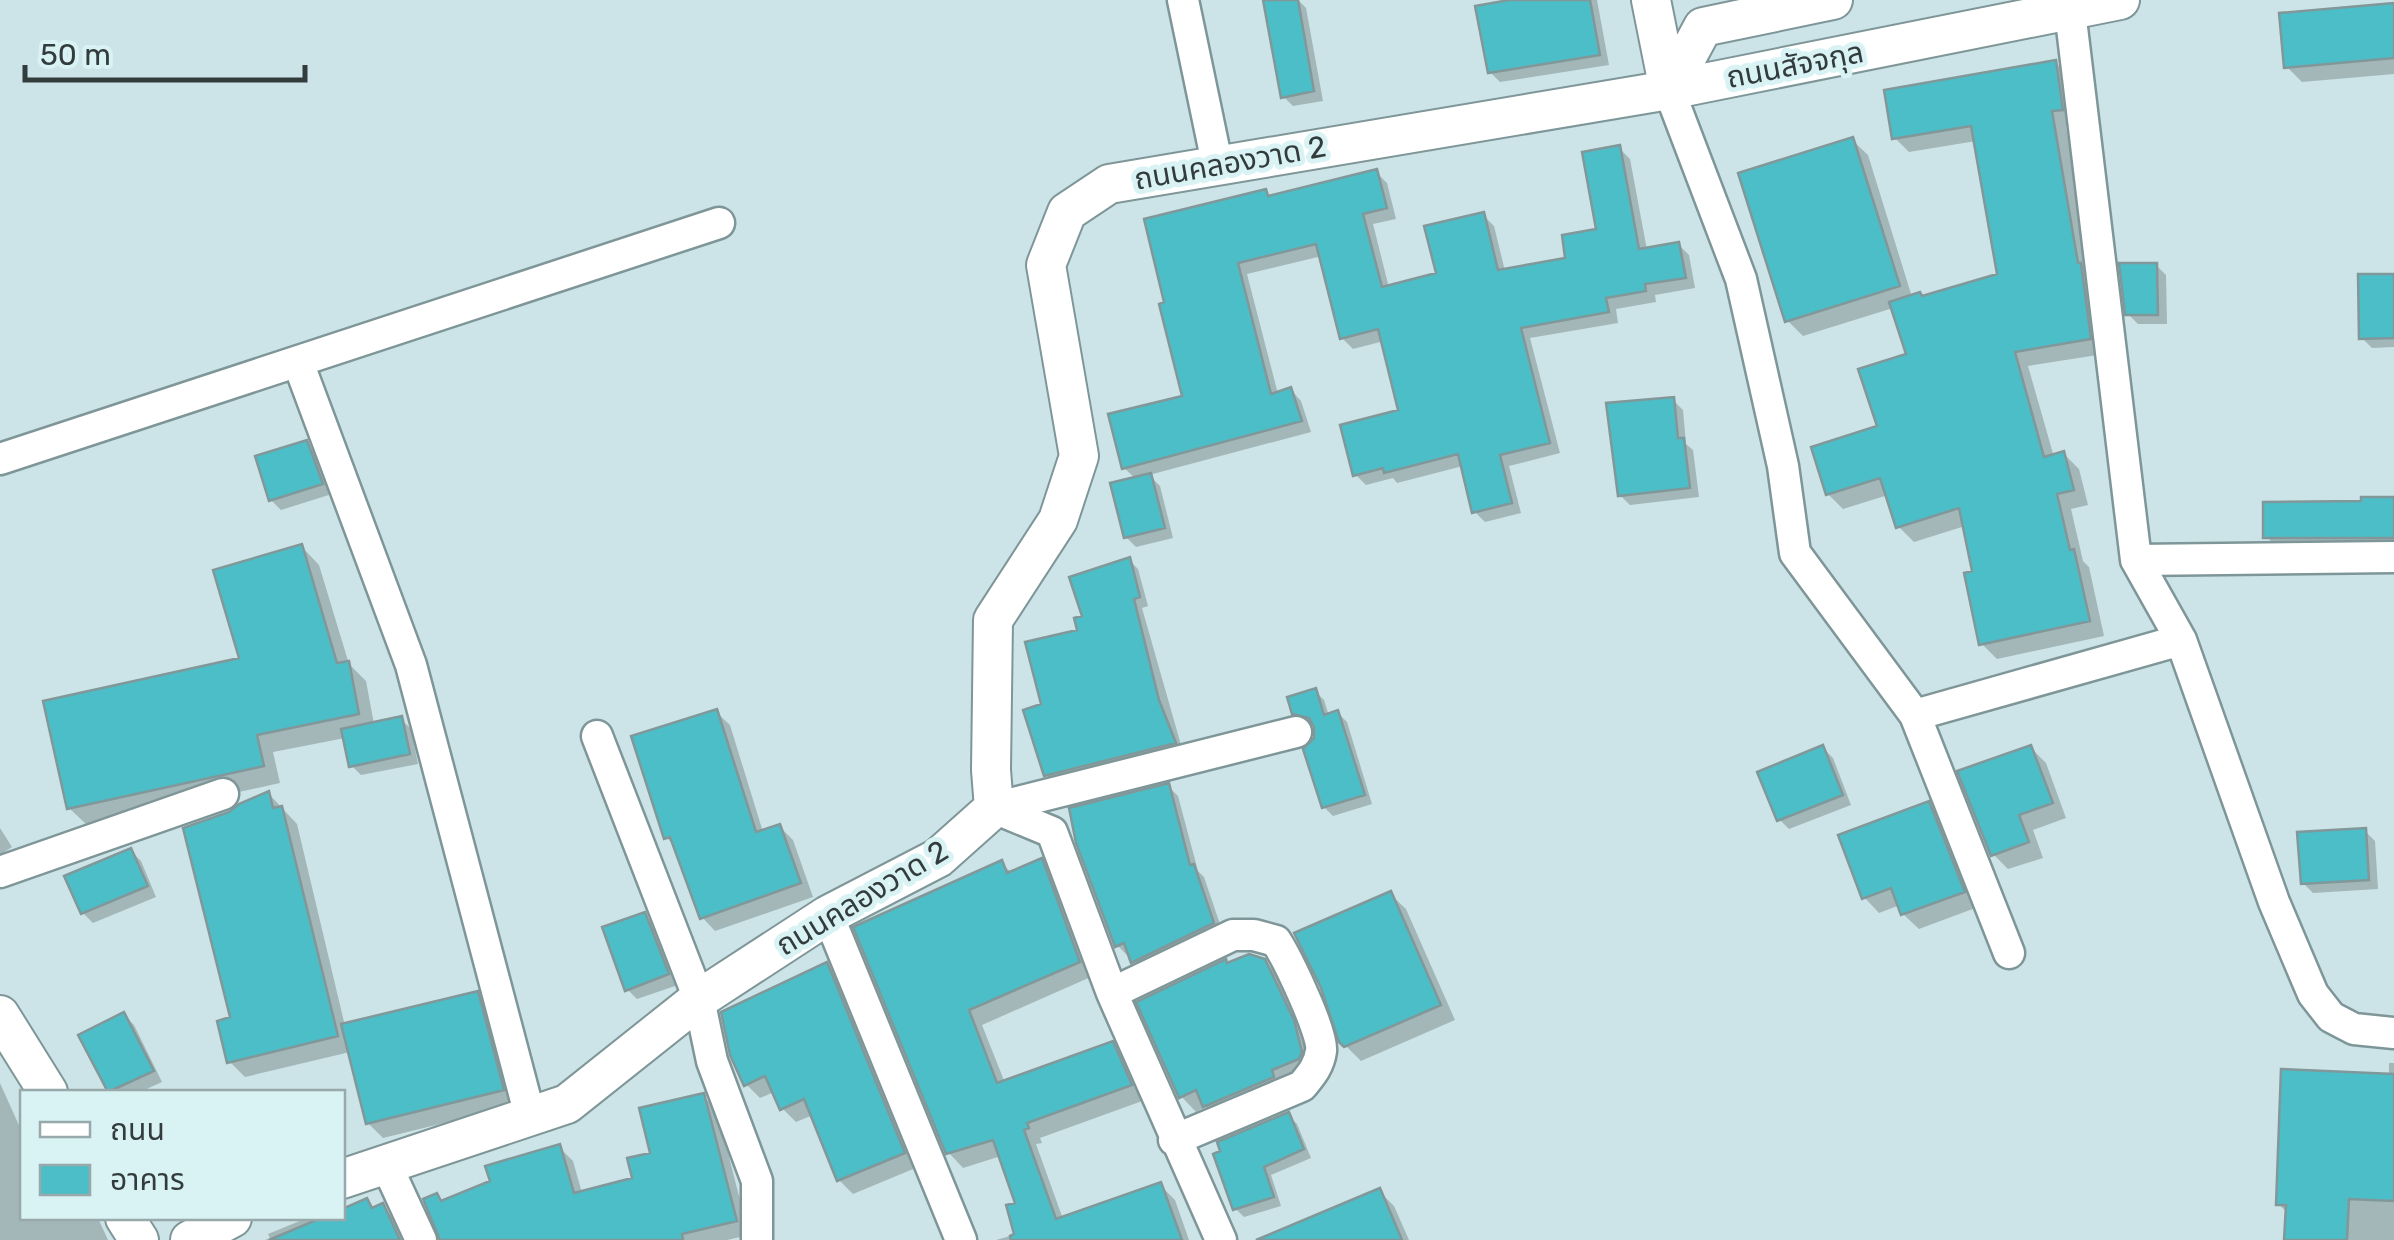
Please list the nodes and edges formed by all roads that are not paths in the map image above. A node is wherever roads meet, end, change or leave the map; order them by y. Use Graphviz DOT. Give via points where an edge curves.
graph roads {
  1 [pos="1184,0"];
  2 [pos="1650,0"];
  3 [pos="1833,0"];
  4 [pos="2120,0"];
  5 [pos="2070,11"];
  6 [pos="1670,90"];
  7 [pos="1218,163"];
  8 [pos="719,223"];
  9 [pos="298,362"];
  10 [pos="0,459"];
  11 [pos="2394,558"];
  12 [pos="2136,560"];
  13 [pos="2181,640"];
  14 [pos="1915,715"];
  15 [pos="1296,732"];
  16 [pos="598,736"];
  17 [pos="223,794"];
  18 [pos="994,808"];
  19 [pos="0,872"];
  20 [pos="828,915"];
  21 [pos="2008,953"];
  22 [pos="1112,993"];
  23 [pos="699,999"];
  24 [pos="0,1015"];
  25 [pos="2394,1033"];
  26 [pos="47,1090"];
  27 [pos="530,1116"];
  28 [pos="1174,1140"];
  29 [pos="386,1164"];
  30 [pos="345,1178"];
  31 [pos="228,1220"];
  32 [pos="190,1240"];
  33 [pos="421,1240"];
  34 [pos="757,1240"];
  35 [pos="961,1240"];
  36 [pos="1221,1240"];
  1 -- 7 [label="street"];
  2 -- 6 [label="street"];
  3 -- 6 [label="street, ถนนสัจจกุล" via="1704,27"];
  4 -- 5 [label="street, ถนนสัจจกุล"];
  5 -- 6 [label="street, ถนนสัจจกุล"];
  5 -- 12 [label="street"];
  6 -- 7 [label="street, ถนนคลองวาด 2"];
  6 -- 14 [label="street" via="1741,279 1783,466 1795,553"];
  7 -- 18 [label="street, ถนนคลองวาด 2" via="1109,184 1068,212 1046,265 1079,456 1058,520 993,620"];
  8 -- 9 [label="street"];
  9 -- 10 [label="street"];
  9 -- 27 [label="street" via="411,666"];
  11 -- 12 [label="street"];
  12 -- 13 [label="street"];
  13 -- 14 [label="street"];
  13 -- 25 [label="street" via="2313,994 2331,1017 2354,1029"];
  14 -- 21 [label="street"];
  15 -- 18 [label="street"];
  16 -- 23 [label="street"];
  17 -- 19 [label="street"];
  18 -- 20 [label="street, ถนนคลองวาด 2" via="938,858"];
  18 -- 22 [label="street" via="1052,832"];
  20 -- 23 [label="street, ถนนคลองวาด 2"];
  20 -- 35 [label="street"];
  22 -- 28 [label="street"];
  22 -- 28 [label="street" via="1233,935 1276,941 1289,961 1323,1047 1316,1070 1302,1086"];
  23 -- 27 [label="street, ถนนคลองวาด 2" via="567,1104"];
  23 -- 34 [label="street" via="712,1061 757,1181"];
  24 -- 26 [label="street"];
  27 -- 29 [label="street, ถนนคลองวาด 2"];
  28 -- 36 [label="street"];
  29 -- 30 [label="street, ถนนคลองวาด 2"];
  29 -- 33 [label="street"];
  31 -- 32 [label="street"];
}
